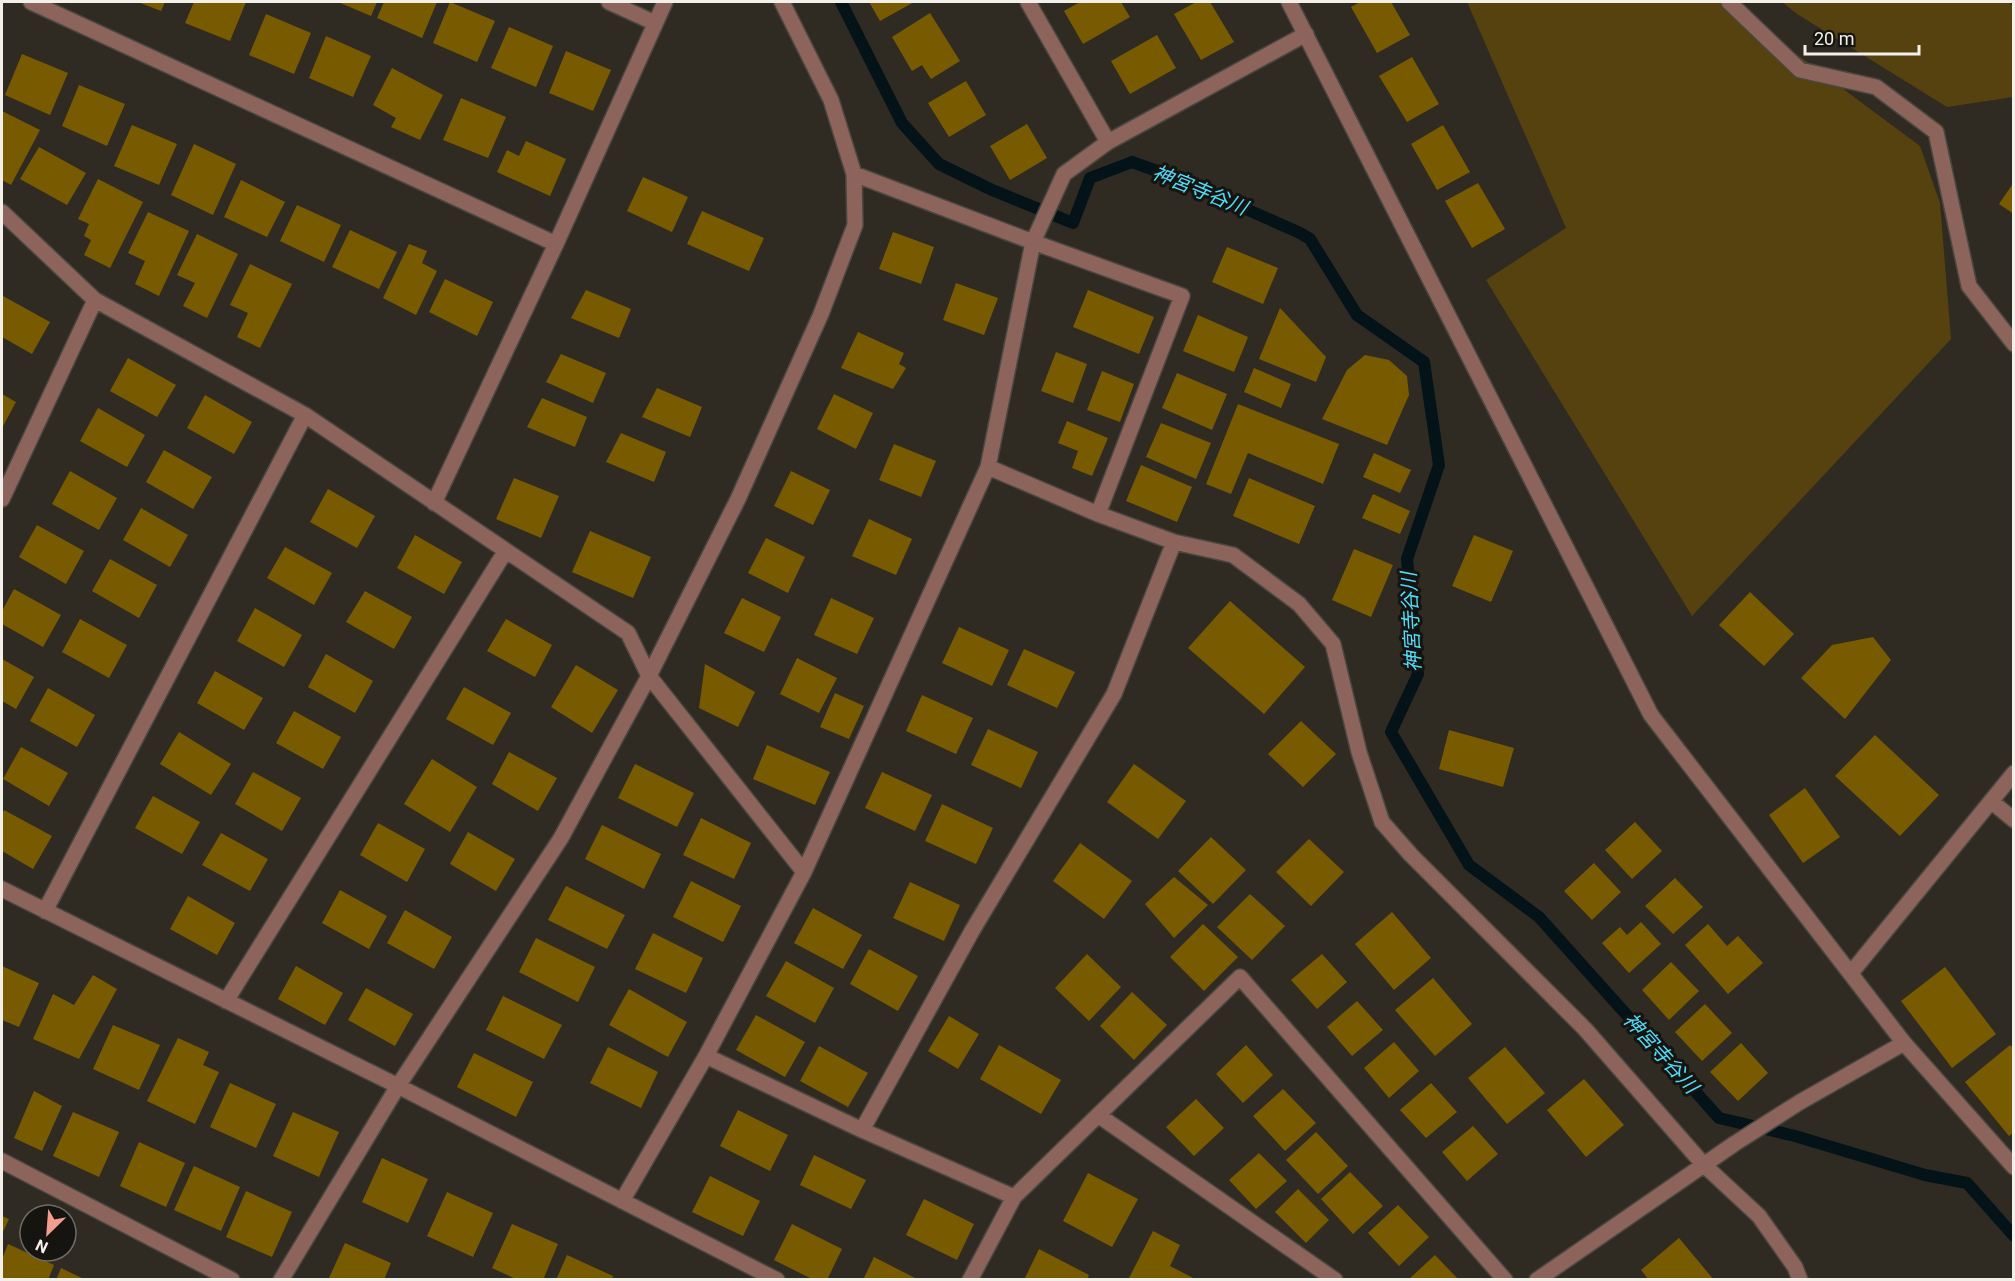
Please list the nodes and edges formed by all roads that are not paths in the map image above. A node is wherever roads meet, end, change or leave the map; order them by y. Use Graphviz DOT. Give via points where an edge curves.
graph roads {
  1 [pos="31,2"];
  2 [pos="609,2"];
  3 [pos="665,2"];
  4 [pos="782,2"];
  5 [pos="1028,2"];
  6 [pos="1289,2"];
  7 [pos="1729,2"];
  8 [pos="655,23"];
  9 [pos="1306,34"];
  10 [pos="1108,142"];
  11 [pos="854,174"];
  12 [pos="2,212"];
  13 [pos="1035,239"];
  14 [pos="556,244"];
  15 [pos="95,300"];
  16 [pos="2013,344"];
  17 [pos="305,415"];
  18 [pos="988,467"];
  19 [pos="2,499"];
  20 [pos="434,503"];
  21 [pos="1098,514"];
  22 [pos="1174,542"];
  23 [pos="505,552"];
  24 [pos="649,676"];
  25 [pos="2013,773"];
  26 [pos="1991,801"];
  27 [pos="2013,820"];
  28 [pos="804,872"];
  29 [pos="2,889"];
  30 [pos="45,911"];
  31 [pos="1851,973"];
  32 [pos="226,1001"];
  33 [pos="1904,1043"];
  34 [pos="706,1056"];
  35 [pos="398,1086"];
  36 [pos="1098,1115"];
  37 [pos="862,1130"];
  38 [pos="2,1161"];
  39 [pos="1703,1164"];
  40 [pos="2013,1167"];
  41 [pos="1014,1197"];
  42 [pos="622,1201"];
  43 [pos="232,1280"];
  44 [pos="281,1280"];
  45 [pos="777,1280"];
  46 [pos="970,1280"];
  47 [pos="1335,1280"];
  48 [pos="1505,1280"];
  49 [pos="1537,1280"];
  50 [pos="1800,1280"];
  1 -- 14 [label="street"];
  2 -- 8 [label="street"];
  3 -- 8 [label="street"];
  4 -- 11 [label="street" via="831,100"];
  5 -- 10 [label="street"];
  6 -- 9 [label="street"];
  7 -- 16 [label="street" via="1800,70 1876,87 1936,132 1969,286"];
  8 -- 14 [label="street"];
  9 -- 10 [label="street"];
  9 -- 31 [label="street" via="1651,715"];
  10 -- 13 [label="street" via="1064,174"];
  11 -- 13 [label="street"];
  11 -- 24 [label="street" via="855,225 821,314 738,499"];
  12 -- 15 [label="street"];
  13 -- 18 [label="street"];
  13 -- 21 [label="street" via="1182,296"];
  14 -- 20 [label="street"];
  15 -- 17 [label="street"];
  15 -- 19 [label="street"];
  17 -- 20 [label="street"];
  17 -- 30 [label="street"];
  18 -- 21 [label="street"];
  18 -- 28 [label="street"];
  20 -- 23 [label="street"];
  21 -- 22 [label="street"];
  22 -- 37 [label="street" via="1113,694 972,932"];
  22 -- 39 [label="street" via="1233,555 1299,604 1333,644 1359,752 1382,822 1585,1029"];
  23 -- 24 [label="street" via="628,633"];
  23 -- 32 [label="street"];
  24 -- 28 [label="street"];
  24 -- 35 [label="street" via="561,838"];
  25 -- 26 [label="street"];
  26 -- 27 [label="street"];
  26 -- 31 [label="street"];
  28 -- 34 [label="street"];
  29 -- 30 [label="street"];
  30 -- 32 [label="street"];
  31 -- 33 [label="street"];
  32 -- 35 [label="street"];
  33 -- 39 [label="street"];
  33 -- 40 [label="street"];
  34 -- 37 [label="street"];
  34 -- 42 [label="street"];
  35 -- 42 [label="street"];
  35 -- 44 [label="street"];
  36 -- 41 [label="street"];
  36 -- 47 [label="street"];
  36 -- 48 [label="street" via="1240,977"];
  37 -- 41 [label="street"];
  38 -- 43 [label="street"];
  39 -- 49 [label="street"];
  39 -- 50 [label="street" via="1759,1216"];
  41 -- 46 [label="street"];
  42 -- 45 [label="street"];
}
